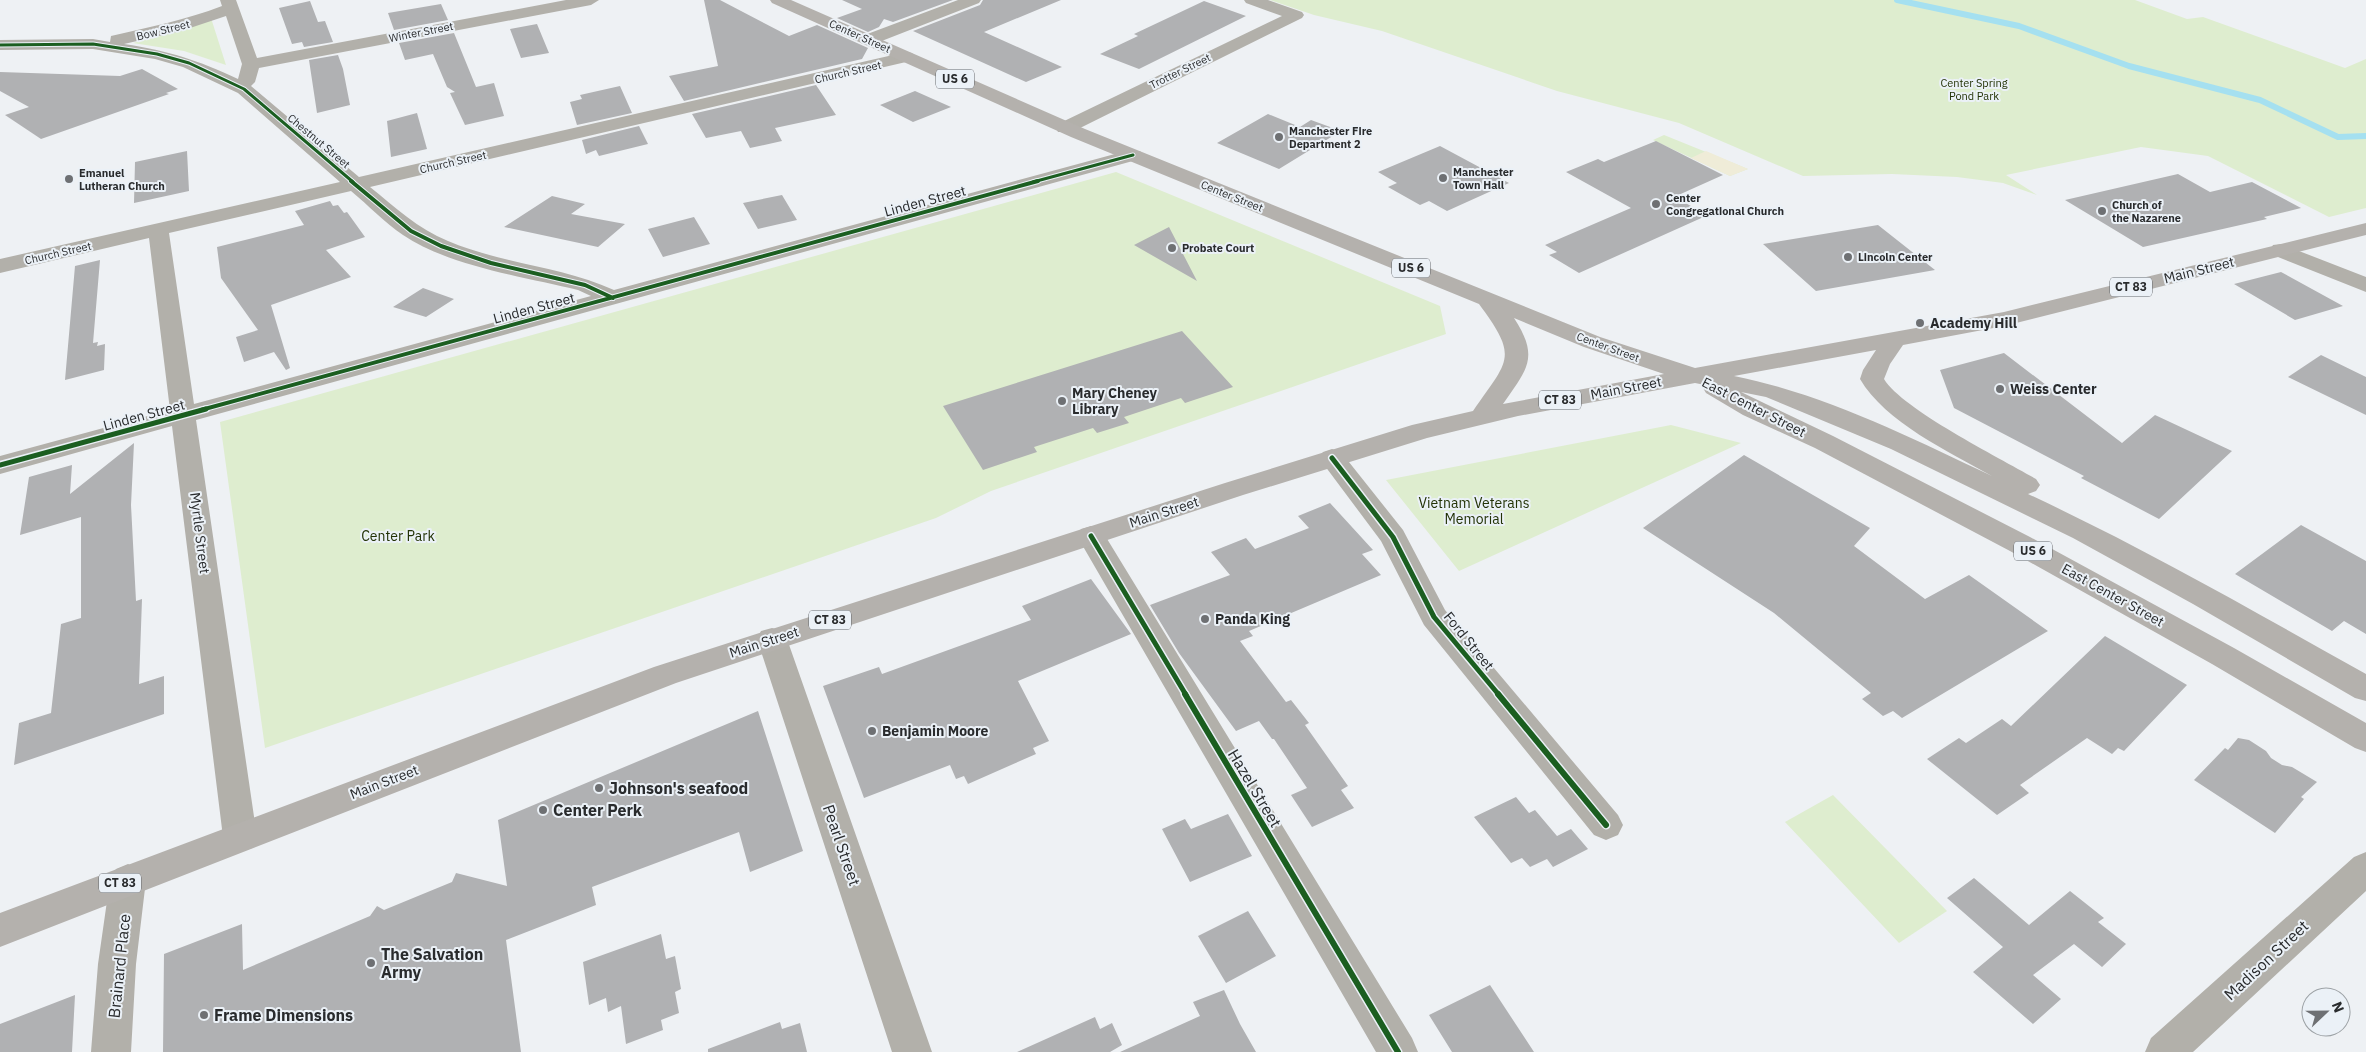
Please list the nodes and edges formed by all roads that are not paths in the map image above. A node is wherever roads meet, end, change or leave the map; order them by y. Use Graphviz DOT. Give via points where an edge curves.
graph roads {
  1 [pos="591,0"];
  2 [pos="778,0"];
  3 [pos="973,0"];
  4 [pos="1252,0"];
  5 [pos="229,4"];
  6 [pos="868,40"];
  7 [pos="93,44"];
  8 [pos="0,45"];
  9 [pos="906,57"];
  10 [pos="251,64"];
  11 [pos="244,89"];
  12 [pos="1065,128"];
  13 [pos="1132,155"];
  14 [pos="354,184"];
  15 [pos="2366,229"];
  16 [pos="158,230"];
  17 [pos="2281,250"];
  18 [pos="0,266"];
  19 [pos="2366,284"];
  20 [pos="613,298"];
  21 [pos="1485,298"];
  22 [pos="1895,339"];
  23 [pos="1692,375"];
  24 [pos="184,416"];
  25 [pos="1482,416"];
  26 [pos="1332,458"];
  27 [pos="0,465"];
  28 [pos="1091,536"];
  29 [pos="2120,551"];
  30 [pos="2090,582"];
  31 [pos="772,639"];
  32 [pos="2366,689"];
  33 [pos="2366,739"];
  34 [pos="1606,825"];
  35 [pos="240,837"];
  36 [pos="2366,868"];
  37 [pos="128,880"];
  38 [pos="0,930"];
  39 [pos="110,1052"];
  40 [pos="912,1052"];
  41 [pos="1398,1052"];
  42 [pos="2165,1052"];
  1 -- 10 [label="street, Winter Street"];
  2 -- 6 [label="main road, Center Street / US 6"];
  3 -- 6 [label="street"];
  4 -- 12 [label="street, Trotter Street" via="1296,15"];
  5 -- 7 [label="street, Bow Street" via="150,35"];
  5 -- 10 [label="street"];
  6 -- 9 [label="main road, Center Street / US 6"];
  7 -- 8 [label="street, Chestnut Street"];
  7 -- 11 [label="street, Chestnut Street" via="157,54 189,63"];
  9 -- 12 [label="main road, Center Street / US 6"];
  9 -- 14 [label="street, Church Street"];
  10 -- 11 [label="street"];
  11 -- 14 [label="street, Chestnut Street"];
  12 -- 13 [label="main road, Center Street / US 6"];
  13 -- 20 [label="street, Linden Street"];
  13 -- 21 [label="main road, Center Street / US 6"];
  14 -- 16 [label="street, Church Street"];
  14 -- 20 [label="street, Chestnut Street" via="411,231 441,246 491,264 585,285"];
  15 -- 17 [label="main road, Main Street / CT 83"];
  16 -- 18 [label="street, Church Street"];
  16 -- 24 [label="street, Myrtle Street"];
  17 -- 19 [label="street"];
  17 -- 22 [label="main road, Main Street / CT 83" via="2015,316"];
  20 -- 24 [label="street, Linden Street"];
  21 -- 23 [label="main road, Center Street / US 6" via="1592,342"];
  21 -- 25 [label="main road" via="1512,331 1518,351 1514,370"];
  22 -- 23 [label="main road, Main Street / CT 83"];
  22 -- 29 [label="main road" via="1873,375 1875,386 1883,396 2055,502"];
  23 -- 25 [label="main road, Main Street / CT 83"];
  23 -- 29 [label="main road, East Center Street / US 6" via="1768,390 1838,417 1975,478"];
  23 -- 30 [label="main road, East Center Street / US 6" via="1752,409 1936,499"];
  24 -- 27 [label="street, Linden Street"];
  24 -- 35 [label="street, Myrtle Street"];
  25 -- 26 [label="main road, Main Street / CT 83"];
  26 -- 28 [label="main road, Main Street / CT 83"];
  26 -- 34 [label="street, Ford Street" via="1393,537 1434,617"];
  28 -- 31 [label="main road, Main Street / CT 83"];
  28 -- 41 [label="street, Hazel Street"];
  29 -- 30 [label="main road"];
  29 -- 32 [label="main road, East Center Street / US 6"];
  30 -- 33 [label="main road, East Center Street / US 6"];
  31 -- 35 [label="main road, Main Street / CT 83" via="665,675"];
  31 -- 40 [label="street, Pearl Street"];
  35 -- 37 [label="main road, Main Street / CT 83"];
  36 -- 42 [label="street, Madison Street"];
  37 -- 38 [label="main road, Main Street / CT 83"];
  37 -- 39 [label="street, Brainard Place"];
}
